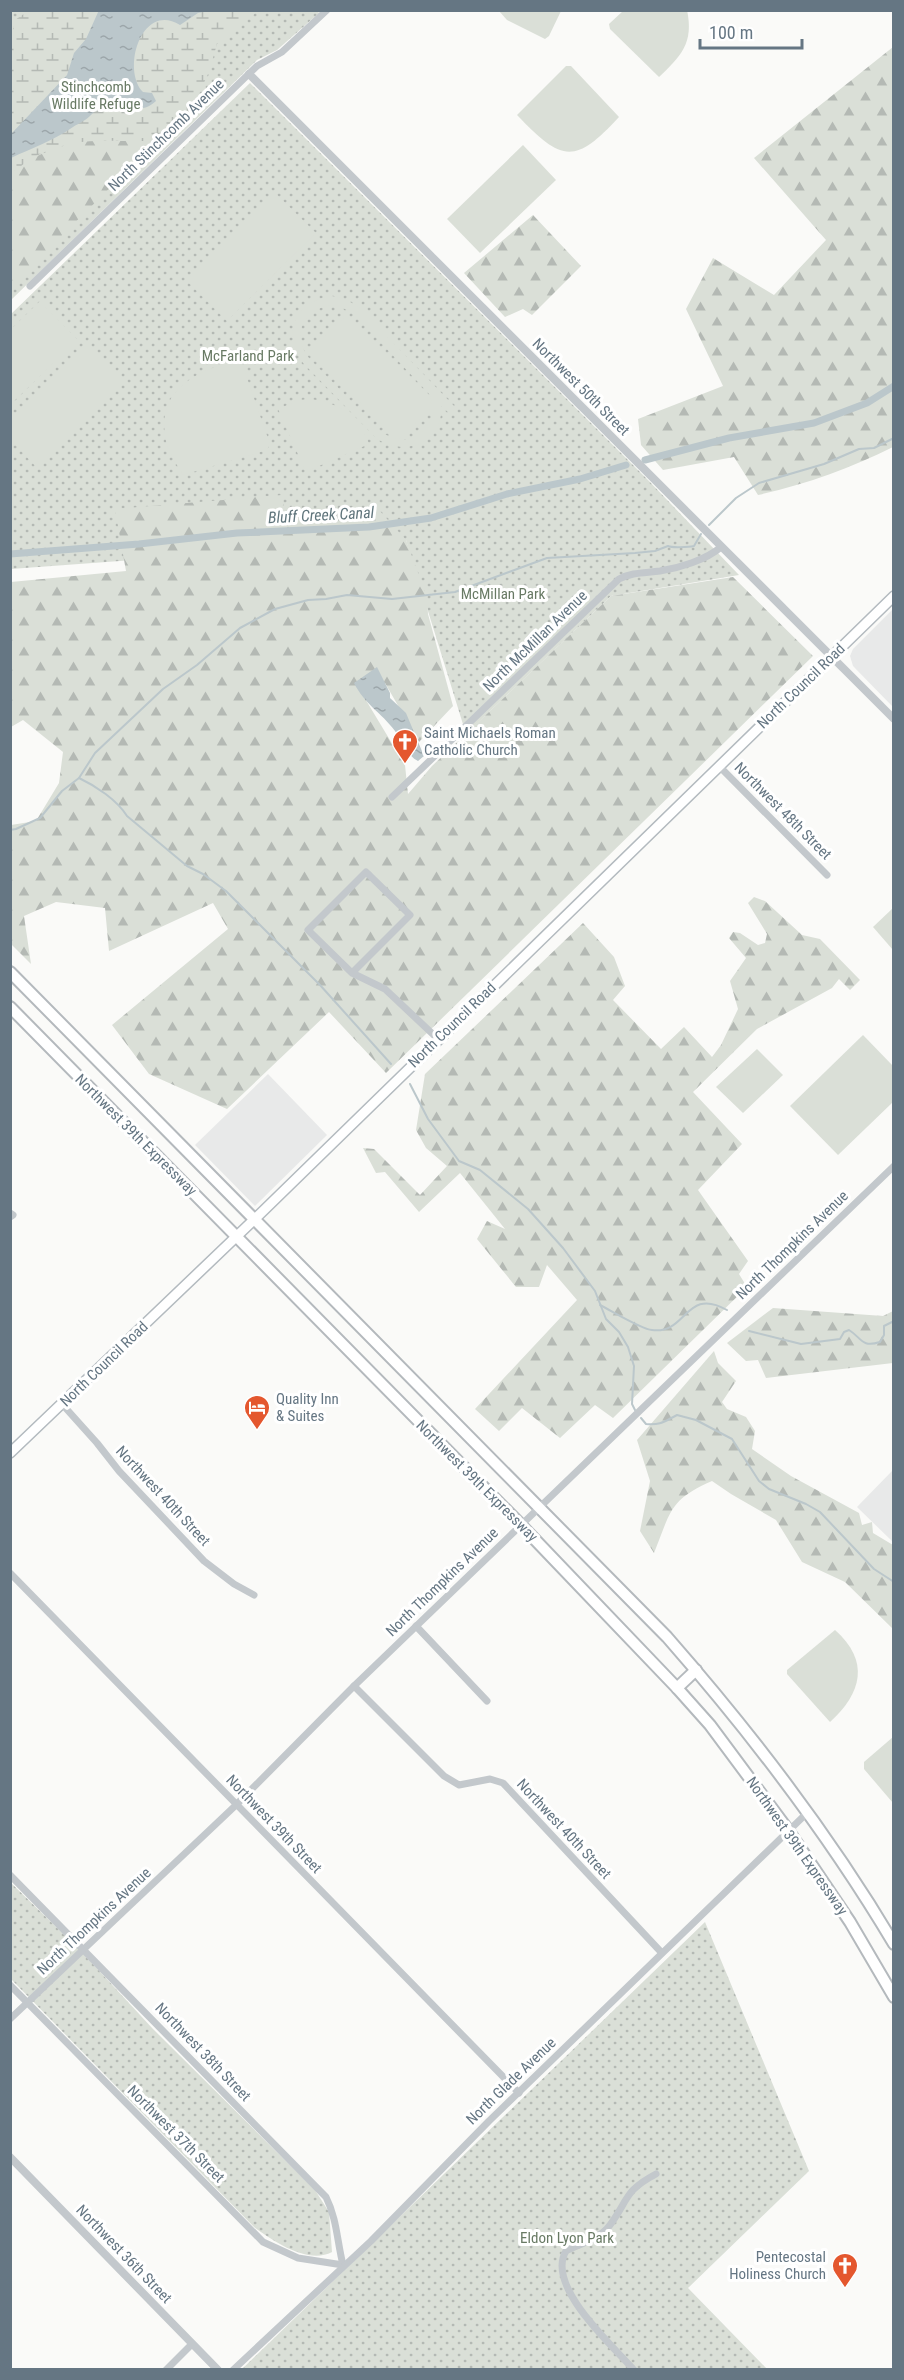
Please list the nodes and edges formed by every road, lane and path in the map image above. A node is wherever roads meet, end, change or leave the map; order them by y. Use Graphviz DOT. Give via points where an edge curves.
graph roads {
  1 [pos="327,10"];
  2 [pos="249,74"];
  3 [pos="30,286"];
  4 [pos="721,547"];
  5 [pos="894,596"];
  6 [pos="831,657"];
  7 [pos="894,719"];
  8 [pos="719,765"];
  9 [pos="392,797"];
  10 [pos="827,875"];
  11 [pos="10,972"];
  12 [pos="352,973"];
  13 [pos="10,1007"];
  14 [pos="438,1039"];
  15 [pos="894,1166"];
  16 [pos="255,1219"];
  17 [pos="236,1237"];
  18 [pos="62,1404"];
  19 [pos="10,1453"];
  20 [pos="540,1508"];
  21 [pos="521,1525"];
  22 [pos="10,1573"];
  23 [pos="254,1595"];
  24 [pos="416,1626"];
  25 [pos="696,1670"];
  26 [pos="354,1686"];
  27 [pos="677,1688"];
  28 [pos="487,1701"];
  29 [pos="236,1805"];
  30 [pos="808,1812"];
  31 [pos="788,1830"];
  32 [pos="10,1875"];
  33 [pos="894,1944"];
  34 [pos="84,1949"];
  35 [pos="661,1952"];
  36 [pos="10,1985"];
  37 [pos="894,1996"];
  38 [pos="27,2002"];
  39 [pos="10,2019"];
  40 [pos="519,2093"];
  41 [pos="10,2157"];
  42 [pos="656,2174"];
  43 [pos="343,2265"];
  44 [pos="192,2344"];
  45 [pos="630,2368"];
  46 [pos="166,2370"];
  47 [pos="219,2370"];
  48 [pos="233,2370"];
  1 -- 2 [label="street, North Stinchcomb Avenue" via="282,52"];
  2 -- 3 [label="street, North Stinchcomb Avenue"];
  2 -- 4 [label="street, Northwest 50th Street"];
  4 -- 6 [label="street, Northwest 50th Street"];
  4 -- 9 [label="street, North McMillan Avenue" via="672,568 619,579"];
  5 -- 6 [label="main road, North Council Road"];
  6 -- 7 [label="street, Northwest 50th Street"];
  6 -- 8 [label="main road, North Council Road"];
  8 -- 10 [label="street, Northwest 48th Street"];
  8 -- 14 [label="main road, North Council Road"];
  11 -- 16 [label="highway, Northwest 39th Expressway"];
  12 -- 12 [label="street" via="308,930 366,872 410,915"];
  12 -- 14 [label="street" via="385,989"];
  13 -- 17 [label="highway, Northwest 39th Expressway"];
  14 -- 16 [label="main road, North Council Road"];
  15 -- 20 [label="street, North Thompkins Avenue"];
  16 -- 17 [label="main road, North Council Road"];
  16 -- 20 [label="highway, Northwest 39th Expressway"];
  17 -- 18 [label="main road, North Council Road"];
  17 -- 21 [label="highway, Northwest 39th Expressway"];
  18 -- 19 [label="main road, North Council Road"];
  18 -- 23 [label="street, Northwest 40th Street" via="204,1561"];
  20 -- 21 [label="street, North Thompkins Avenue"];
  20 -- 25 [label="highway, Northwest 39th Expressway"];
  21 -- 24 [label="street, North Thompkins Avenue"];
  21 -- 27 [label="highway, Northwest 39th Expressway"];
  22 -- 29 [label="street, Northwest 39th Street"];
  24 -- 26 [label="street, North Thompkins Avenue"];
  24 -- 28 [label="street"];
  25 -- 27 [label="highway"];
  25 -- 30 [label="highway, Northwest 39th Expressway"];
  26 -- 29 [label="street, North Thompkins Avenue"];
  26 -- 35 [label="street, Northwest 40th Street" via="451,1781 459,1785 490,1779 503,1783"];
  27 -- 31 [label="highway, Northwest 39th Expressway" via="710,1725"];
  29 -- 34 [label="street, North Thompkins Avenue"];
  29 -- 40 [label="street, Northwest 39th Street"];
  30 -- 31 [label="street, North Glade Avenue"];
  30 -- 33 [label="highway, Northwest 39th Expressway"];
  31 -- 35 [label="street, North Glade Avenue"];
  31 -- 37 [label="highway, Northwest 39th Expressway"];
  32 -- 34 [label="street, Northwest 38th Street"];
  34 -- 38 [label="street, North Thompkins Avenue"];
  34 -- 43 [label="street, Northwest 38th Street" via="326,2197 334,2214"];
  35 -- 40 [label="street, North Glade Avenue"];
  36 -- 38 [label="street, Northwest 37th Street"];
  38 -- 39 [label="street, North Thompkins Avenue"];
  38 -- 43 [label="street, Northwest 37th Street" via="263,2242 298,2258"];
  40 -- 43 [label="street, North Glade Avenue"];
  41 -- 44 [label="street, Northwest 36th Street"];
  42 -- 45 [label="street" via="630,2191 609,2226 566,2251 561,2268 585,2316"];
  43 -- 48 [label="street, North Glade Avenue"];
  44 -- 46 [label="street"];
  44 -- 47 [label="street, Northwest 36th Street"];
}
